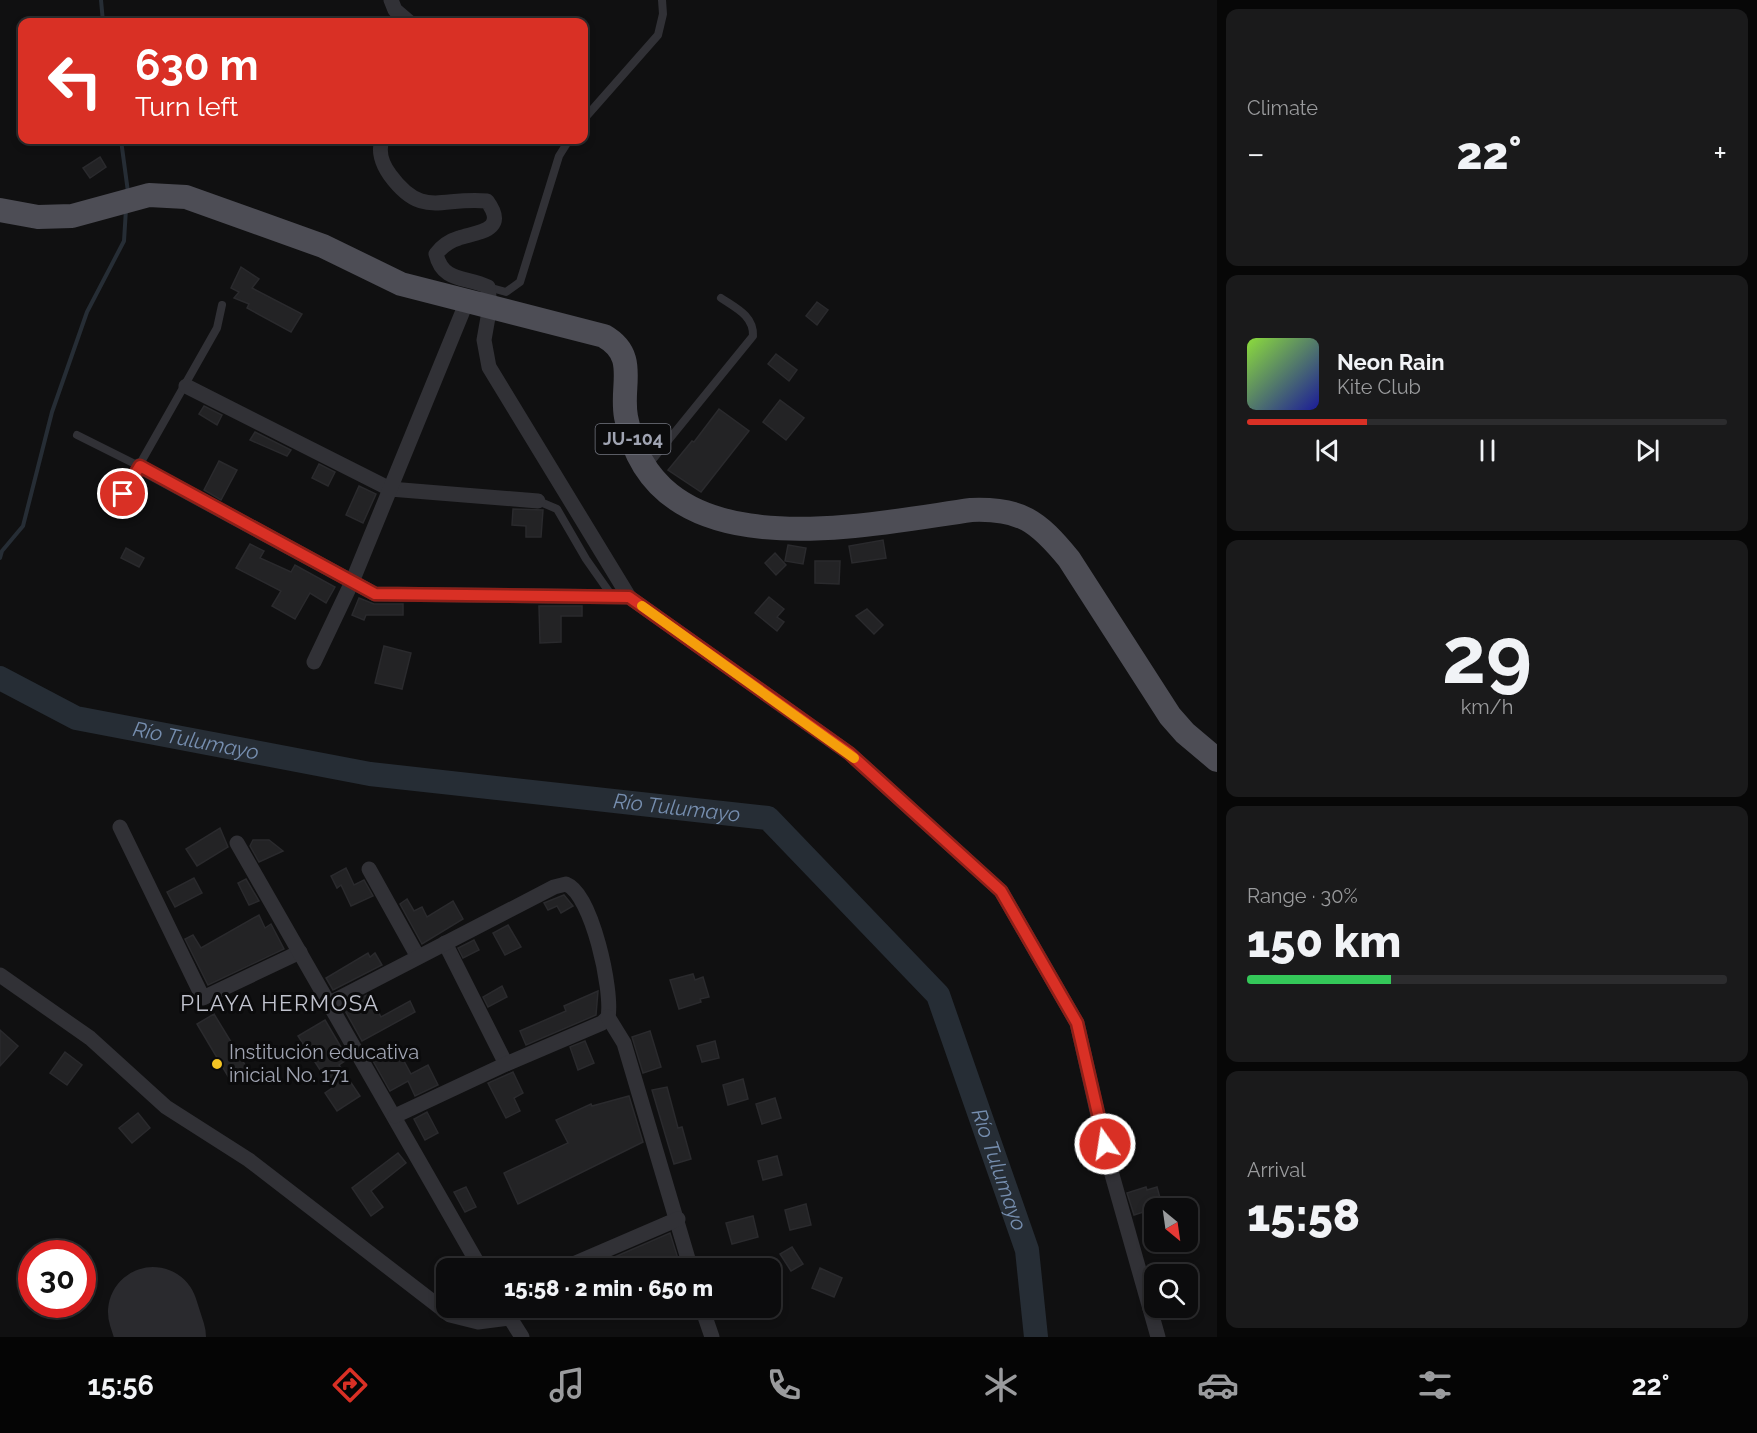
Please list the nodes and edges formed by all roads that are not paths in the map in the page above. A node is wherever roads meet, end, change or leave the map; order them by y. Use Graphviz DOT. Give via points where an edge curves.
graph roads {
  1 [pos="391,0"];
  2 [pos="662,0"];
  3 [pos="404,18"];
  4 [pos="588,114"];
  5 [pos="381,144"];
  6 [pos="568,144"];
  7 [pos="0,210"];
  8 [pos="721,297"];
  9 [pos="482,298"];
  10 [pos="222,304"];
  11 [pos="186,386"];
  12 [pos="76,435"];
  13 [pos="140,466"];
  14 [pos="646,467"];
  15 [pos="390,489"];
  16 [pos="538,501"];
  17 [pos="115,508"];
  18 [pos="352,582"];
  19 [pos="613,597"];
  20 [pos="629,597"];
  21 [pos="314,662"];
  22 [pos="1217,760"];
  23 [pos="120,827"];
  24 [pos="237,843"];
  25 [pos="369,869"];
  26 [pos="445,943"];
  27 [pos="300,952"];
  28 [pos="418,957"];
  29 [pos="0,975"];
  30 [pos="330,1003"];
  31 [pos="608,1017"];
  32 [pos="506,1064"];
  33 [pos="395,1116"];
  34 [pos="678,1219"];
  35 [pos="475,1258"];
  36 [pos="588,1258"];
  37 [pos="688,1258"];
  38 [pos="436,1304"];
  39 [pos="462,1318"];
  40 [pos="490,1318"];
  41 [pos="509,1318"];
  42 [pos="705,1318"];
  43 [pos="522,1337"];
  44 [pos="712,1337"];
  45 [pos="1158,1337"];
  1 -- 3 [label="street"];
  2 -- 4 [label="lane" via="658,35"];
  5 -- 9 [label="street" via="387,171 415,200 434,205 470,199 487,201 493,209 493,223 486,230 444,245 436,254 446,274 473,279"];
  6 -- 9 [label="lane" via="560,156 519,282 506,292"];
  7 -- 9 [label="main road, JU-104" via="38,217 72,216 149,195 186,197 323,246 401,284"];
  8 -- 14 [label="lane" via="748,317 753,336"];
  9 -- 14 [label="main road, JU-104" via="604,336 622,350 626,362 626,417"];
  9 -- 15 [label="street"];
  9 -- 20 [label="street" via="489,368"];
  10 -- 11 [label="lane" via="217,328"];
  11 -- 13 [label="lane"];
  11 -- 15 [label="street"];
  12 -- 13 [label="lane"];
  13 -- 17 [label="lane"];
  13 -- 18 [label="street"];
  14 -- 22 [label="main road, JU-104" via="665,492 683,504 723,520 774,529 809,530 971,510 996,509 1025,517 1070,559 1170,716"];
  15 -- 16 [label="street"];
  15 -- 18 [label="street"];
  16 -- 19 [label="lane" via="557,509"];
  18 -- 19 [label="street" via="375,594"];
  18 -- 21 [label="street"];
  19 -- 20 [label="street"];
  20 -- 45 [label="street" via="849,753 1001,891 1077,1023 1109,1164"];
  23 -- 27 [label="street" via="203,998"];
  24 -- 27 [label="street"];
  25 -- 28 [label="street"];
  26 -- 28 [label="street"];
  26 -- 31 [label="street" via="554,887 573,887 594,929 606,980"];
  26 -- 32 [label="street"];
  27 -- 30 [label="street"];
  28 -- 30 [label="street"];
  29 -- 38 [label="street" via="90,1038 166,1107 249,1160"];
  30 -- 33 [label="street"];
  31 -- 32 [label="street"];
  31 -- 34 [label="street" via="624,1043"];
  32 -- 33 [label="street"];
  33 -- 35 [label="street"];
  34 -- 36 [label="street"];
  34 -- 37 [label="street"];
  39 -- 40 [label="street" via="478,1322"];
  41 -- 43 [label="street"];
  42 -- 44 [label="street"];
}
